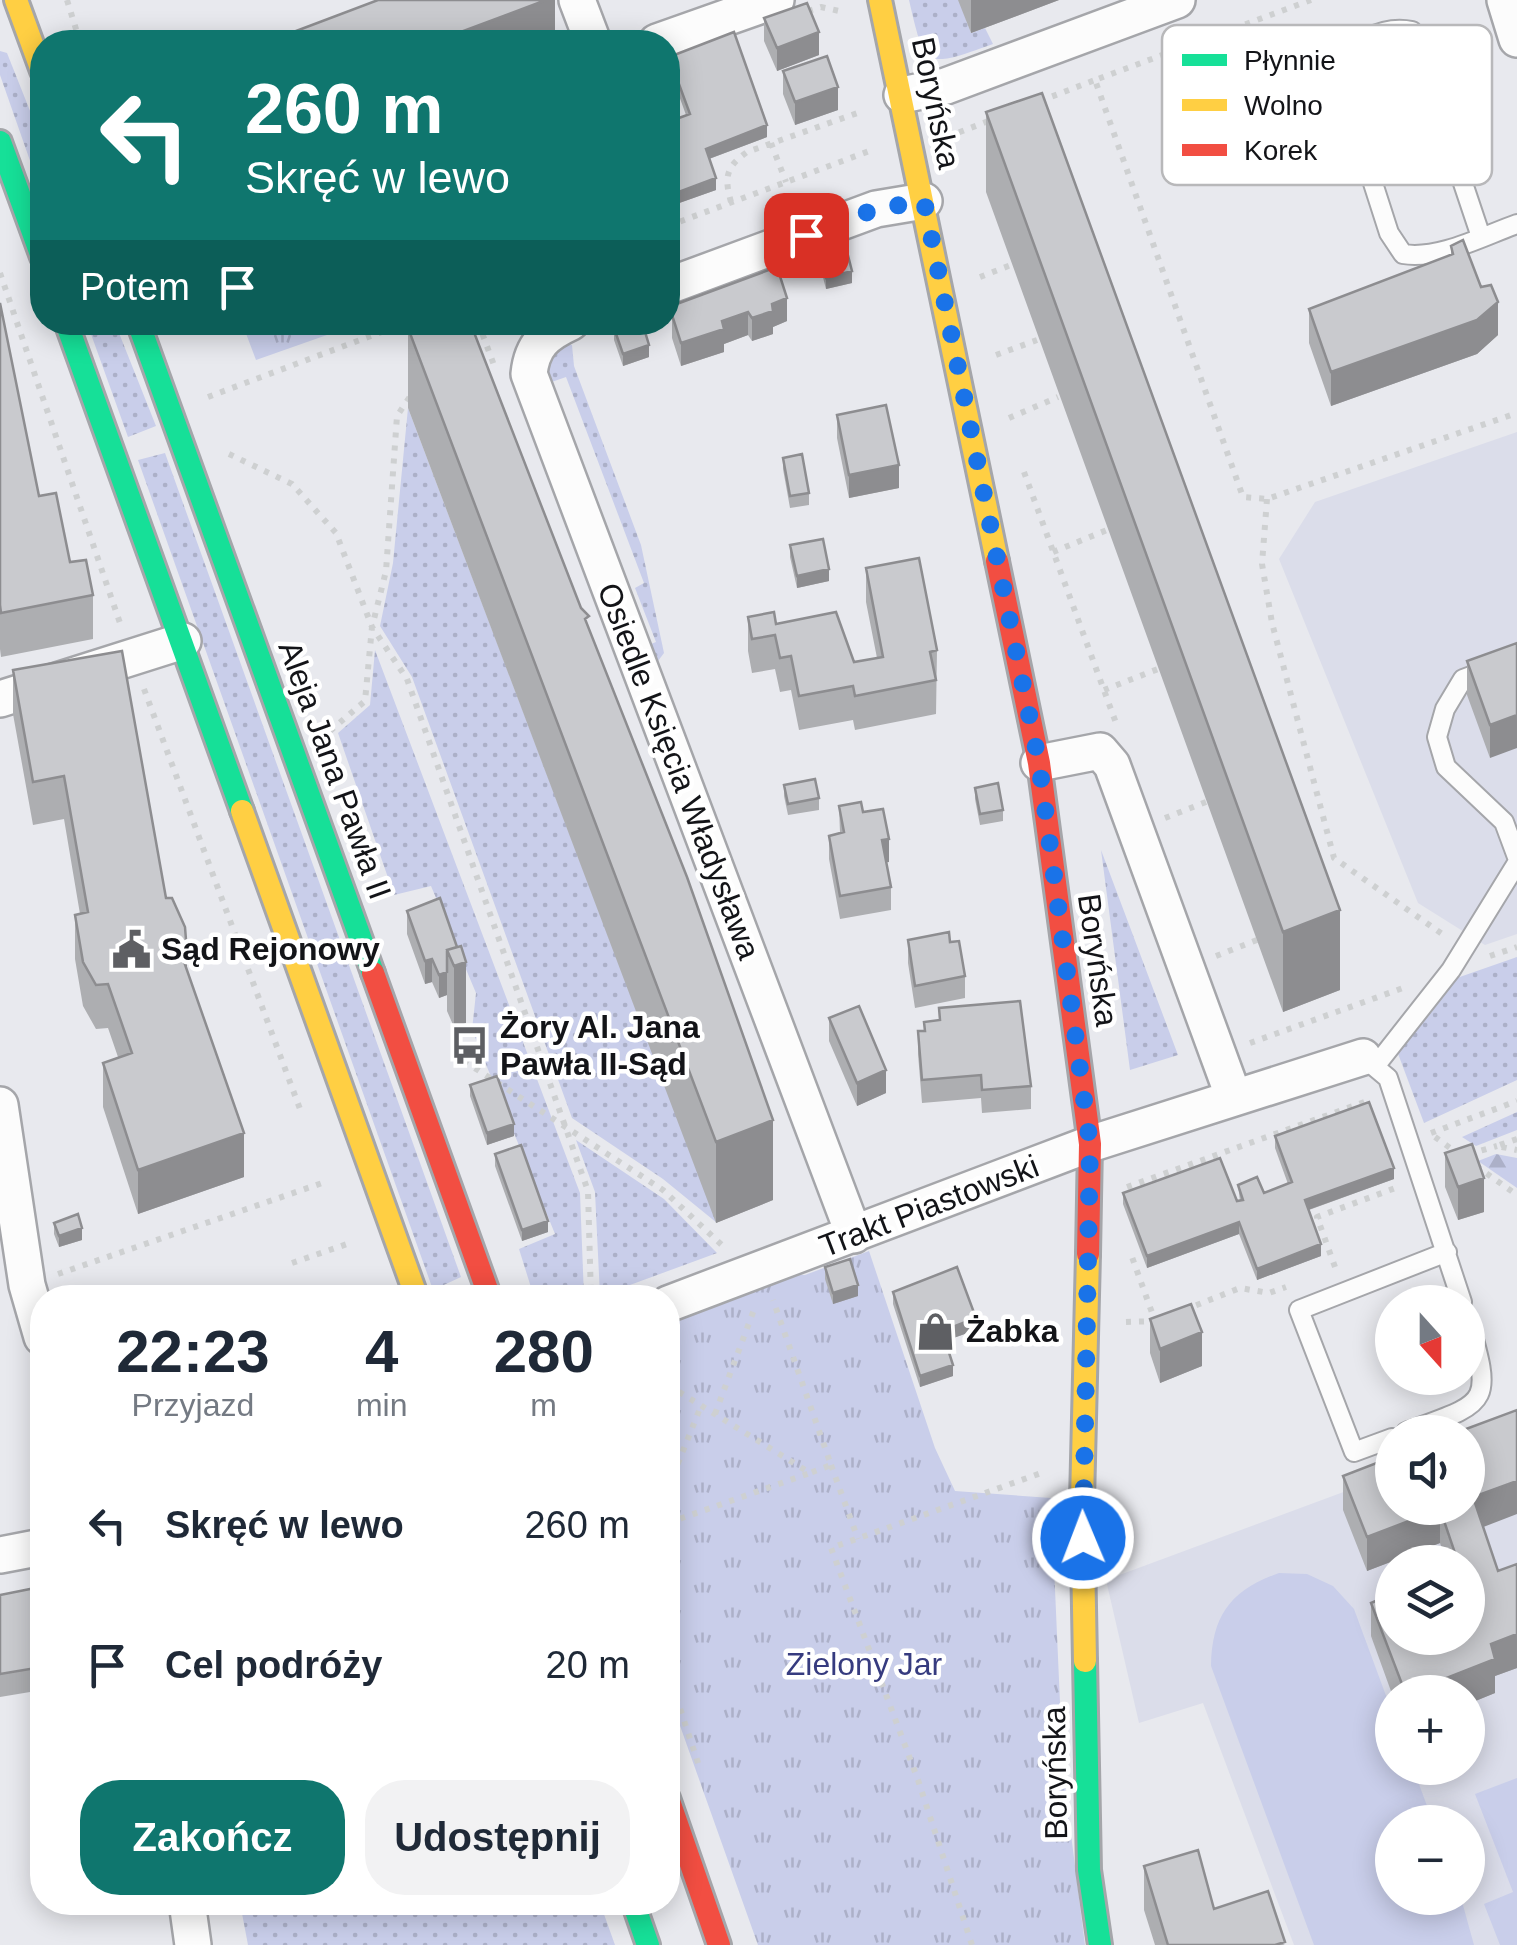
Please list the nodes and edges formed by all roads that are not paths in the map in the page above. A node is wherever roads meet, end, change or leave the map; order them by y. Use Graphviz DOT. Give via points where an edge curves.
graph roads {
  1 [pos="578,0"];
  2 [pos="880,0"];
  3 [pos="1178,0"];
  4 [pos="1505,0"];
  5 [pos="783,8"];
  6 [pos="13,13"];
  7 [pos="589,30"];
  8 [pos="680,36"];
  9 [pos="1517,39"];
  10 [pos="30,47"];
  11 [pos="888,101"];
  12 [pos="0,142"];
  13 [pos="1374,185"];
  14 [pos="1463,185"];
  15 [pos="924,201"];
  16 [pos="1517,224"];
  17 [pos="30,225"];
  18 [pos="1480,236"];
  19 [pos="680,282"];
  20 [pos="71,335"];
  21 [pos="143,335"];
  22 [pos="548,335"];
  23 [pos="183,641"];
  24 [pos="1517,658"];
  25 [pos="0,699"];
  26 [pos="1039,763"];
  27 [pos="1517,860"];
  28 [pos="1370,1061"];
  29 [pos="1234,1098"];
  30 [pos="1,1123"];
  31 [pos="1090,1144"];
  32 [pos="854,1235"];
  33 [pos="1447,1252"];
  34 [pos="16,1264"];
  35 [pos="412,1285"];
  36 [pos="485,1285"];
  37 [pos="1457,1285"];
  38 [pos="680,1289"];
  39 [pos="30,1303"];
  40 [pos="1480,1395"];
  41 [pos="1453,1415"];
  42 [pos="1375,1444"];
  43 [pos="30,1549"];
  44 [pos="0,1555"];
  45 [pos="680,1832"];
  46 [pos="189,1915"];
  47 [pos="638,1915"];
  48 [pos="193,1945"];
  49 [pos="648,1945"];
  50 [pos="720,1945"];
  51 [pos="1100,1945"];
  1 -- 7 [label="street"];
  2 -- 11 [label="street, Boryńska"];
  3 -- 11 [label="street"];
  4 -- 9 [label="street"];
  5 -- 8 [label="street"];
  6 -- 10 [label="street"];
  11 -- 15 [label="street, Boryńska"];
  12 -- 17 [label="street"];
  13 -- 18 [label="lane" via="1389,233 1404,254 1420,257"];
  14 -- 18 [label="lane"];
  15 -- 19 [label="street" via="876,209"];
  15 -- 26 [label="street, Boryńska"];
  16 -- 18 [label="lane"];
  20 -- 23 [label="street"];
  21 -- 36 [label="street, Aleja Jana Pawła II"];
  22 -- 32 [label="street, Osiedle Księcia Władysława" via="513,373"];
  23 -- 25 [label="street"];
  23 -- 35 [label="street"];
  24 -- 27 [label="lane" via="1463,680 1437,737 1446,768 1504,822"];
  26 -- 29 [label="street" via="1100,750 1112,764"];
  26 -- 31 [label="street, Boryńska"];
  27 -- 28 [label="lane" via="1451,970"];
  28 -- 29 [label="street, Trakt Piastowski"];
  28 -- 33 [label="lane" via="1388,1078"];
  29 -- 31 [label="street, Trakt Piastowski"];
  30 -- 34 [label="street"];
  31 -- 32 [label="street, Trakt Piastowski"];
  31 -- 51 [label="street, Boryńska" via="1083,1458 1089,1870"];
  32 -- 38 [label="street, Trakt Piastowski"];
  33 -- 37 [label="lane"];
  33 -- 42 [label="lane" via="1299,1310 1354,1452"];
  34 -- 39 [label="street"];
  40 -- 41 [label="lane"];
  43 -- 44 [label="street"];
  45 -- 50 [label="street"];
  46 -- 48 [label="street"];
  47 -- 49 [label="street"];
}
